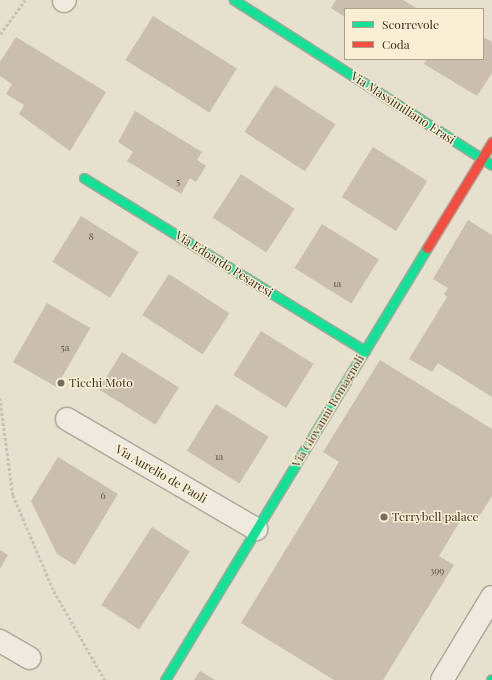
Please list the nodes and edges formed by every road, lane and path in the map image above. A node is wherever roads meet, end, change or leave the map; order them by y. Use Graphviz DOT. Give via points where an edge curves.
graph roads {
  1 [pos="25,0"];
  2 [pos="234,0"];
  3 [pos="0,34"];
  4 [pos="492,142"];
  5 [pos="482,159"];
  6 [pos="492,165"];
  7 [pos="84,178"];
  8 [pos="365,351"];
  9 [pos="0,398"];
  10 [pos="67,419"];
  11 [pos="256,529"];
  12 [pos="492,597"];
  13 [pos="0,641"];
  14 [pos="29,658"];
  15 [pos="105,680"];
  16 [pos="165,680"];
  17 [pos="442,680"];
  1 -- 3 [label="path"];
  2 -- 5 [label="street, Via Massimiliano Erasi"];
  4 -- 5 [label="street, Via Giovanni Romagnoli"];
  5 -- 6 [label="street, Via Massimiliano Erasi"];
  5 -- 8 [label="street, Via Giovanni Romagnoli"];
  7 -- 8 [label="street, Via Edoardo Pesaresi"];
  8 -- 11 [label="street, Via Giovanni Romagnoli"];
  9 -- 15 [label="path" via="13,495 54,591"];
  10 -- 11 [label="street, Via Aurelio de Paoli"];
  11 -- 16 [label="street, Via Giovanni Romagnoli"];
  12 -- 17 [label="street"];
  13 -- 14 [label="street"];
}
